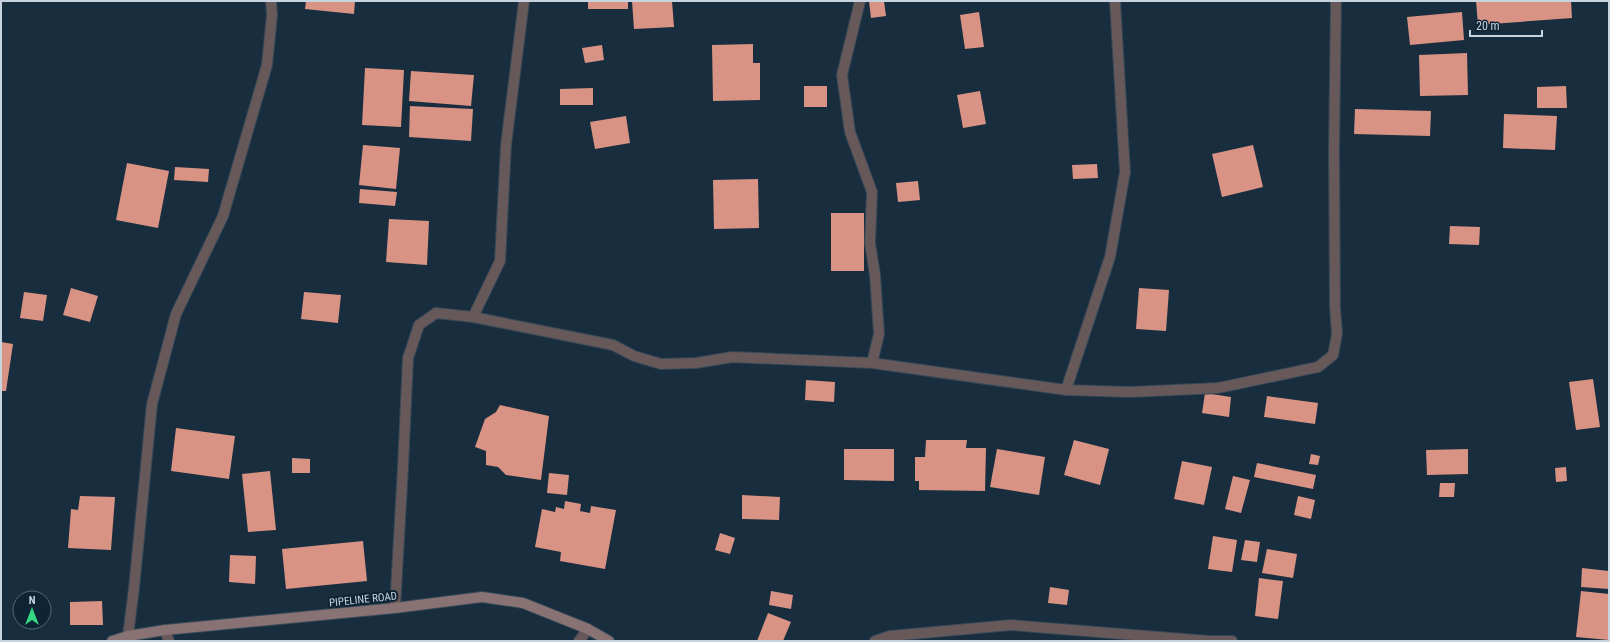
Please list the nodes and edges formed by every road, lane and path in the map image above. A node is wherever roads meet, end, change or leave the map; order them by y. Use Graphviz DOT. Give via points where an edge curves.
graph roads {
  1 [pos="271,1"];
  2 [pos="524,1"];
  3 [pos="860,1"];
  4 [pos="1115,1"];
  5 [pos="1336,1"];
  6 [pos="473,317"];
  7 [pos="872,362"];
  8 [pos="1066,390"];
  9 [pos="395,608"];
  10 [pos="588,629"];
  11 [pos="165,630"];
  12 [pos="128,636"];
  13 [pos="112,641"];
  14 [pos="168,641"];
  15 [pos="579,641"];
  16 [pos="609,641"];
  17 [pos="875,641"];
  18 [pos="1232,641"];
  1 -- 12 [label="street" via="267,65 223,216 176,314 152,404"];
  2 -- 6 [label="street" via="506,145 500,261"];
  3 -- 7 [label="street" via="842,74 850,132 872,192 870,243 879,334"];
  4 -- 8 [label="street" via="1125,172 1110,257"];
  5 -- 8 [label="street" via="1334,150 1337,334 1333,355 1318,367 1218,388 1130,392"];
  6 -- 7 [label="street" via="613,345 634,356 661,364 732,357"];
  6 -- 9 [label="street" via="436,314 419,325 408,358"];
  7 -- 8 [label="street"];
  9 -- 10 [label="street, PIPELINE ROAD" via="482,597 522,603"];
  9 -- 11 [label="street, PIPELINE ROAD"];
  10 -- 15 [label="street"];
  10 -- 16 [label="street, PIPELINE ROAD"];
  11 -- 12 [label="street, PIPELINE ROAD"];
  11 -- 14 [label="street"];
  12 -- 13 [label="street, PIPELINE ROAD"];
  17 -- 18 [label="street" via="890,636 1011,625"];
}
